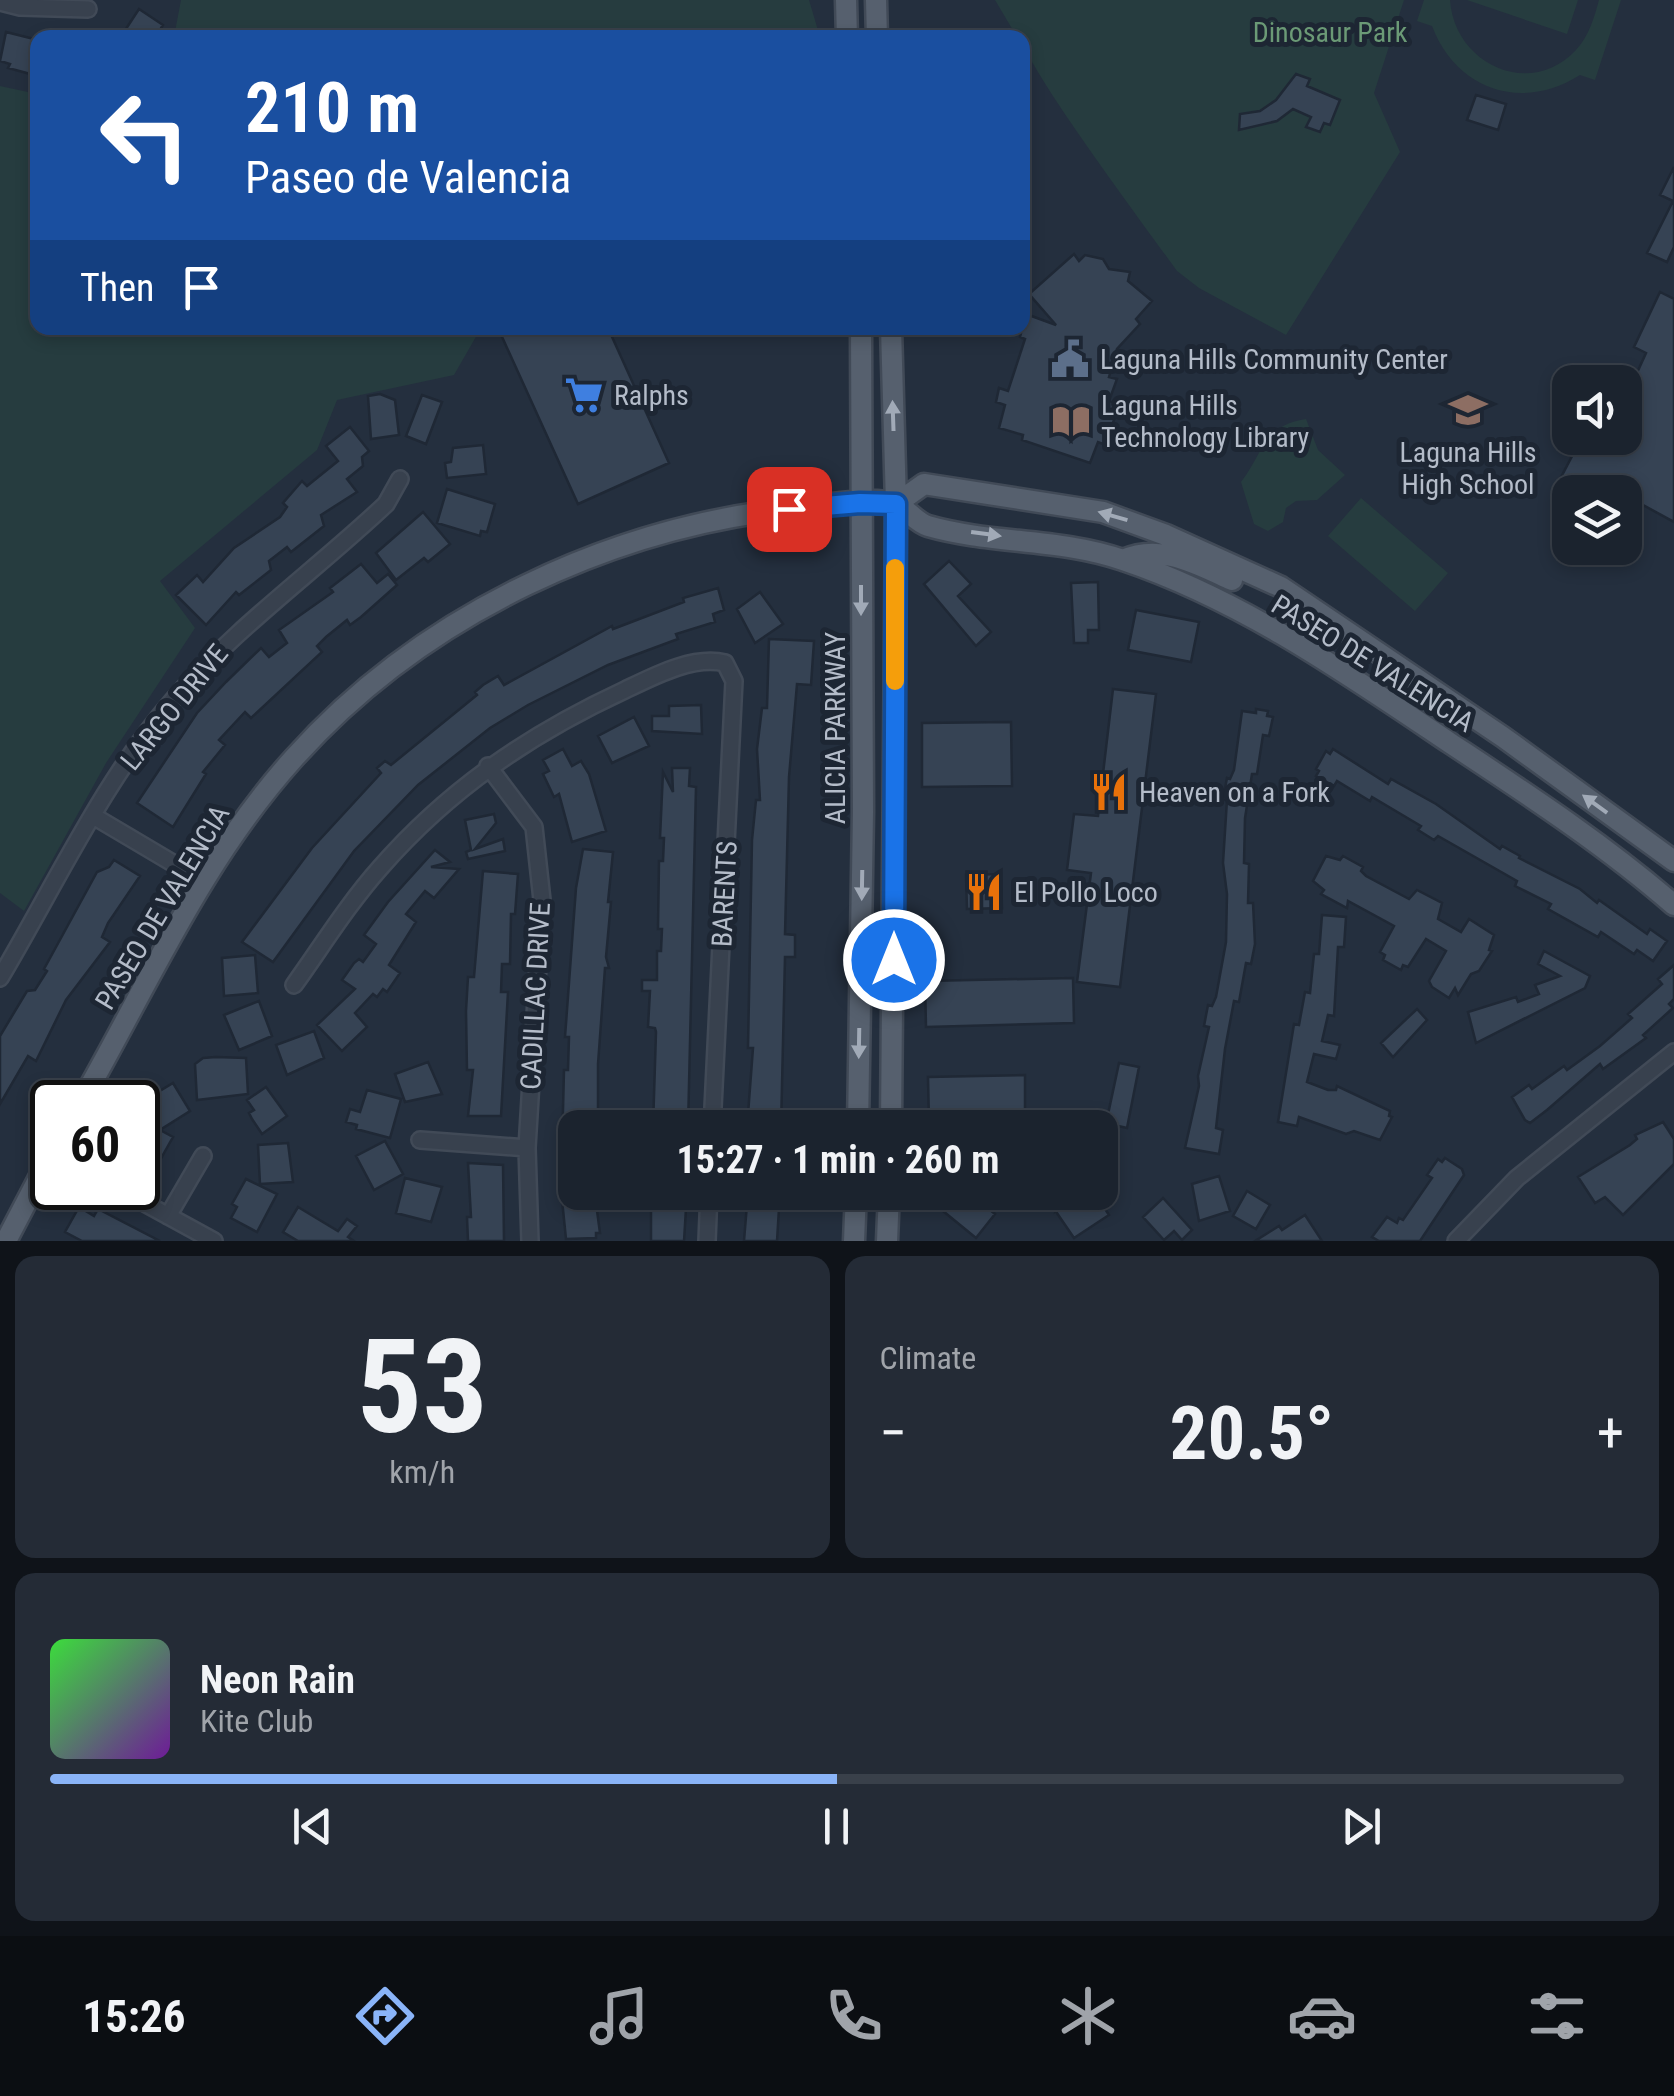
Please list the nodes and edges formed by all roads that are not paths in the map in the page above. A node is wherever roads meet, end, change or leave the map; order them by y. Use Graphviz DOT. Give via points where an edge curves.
graph roads {
  1 [pos="846,0"];
  2 [pos="876,0"];
  3 [pos="0,2"];
  4 [pos="88,9"];
  5 [pos="847,30"];
  6 [pos="877,30"];
  7 [pos="861,335"];
  8 [pos="891,335"];
  9 [pos="400,480"];
  10 [pos="860,503"];
  11 [pos="896,504"];
  12 [pos="1123,560"];
  13 [pos="1252,574"];
  14 [pos="488,766"];
  15 [pos="95,817"];
  16 [pos="1674,861"];
  17 [pos="204,881"];
  18 [pos="1674,905"];
  19 [pos="861,958"];
  20 [pos="894,960"];
  21 [pos="0,978"];
  22 [pos="294,985"];
  23 [pos="1674,1052"];
  24 [pos="94,1080"];
  25 [pos="713,1110"];
  26 [pos="858,1110"];
  27 [pos="891,1110"];
  28 [pos="420,1140"];
  29 [pos="527,1148"];
  30 [pos="203,1156"];
  31 [pos="30,1195"];
  32 [pos="157,1210"];
  33 [pos="708,1210"];
  34 [pos="855,1210"];
  35 [pos="888,1210"];
  36 [pos="168,1216"];
  37 [pos="6,1241"];
  38 [pos="214,1241"];
  39 [pos="530,1241"];
  40 [pos="707,1241"];
  41 [pos="854,1241"];
  42 [pos="886,1241"];
  43 [pos="1456,1241"];
  1 -- 5 [label="main road"];
  2 -- 6 [label="main road"];
  3 -- 4 [label="street"];
  7 -- 10 [label="main road, ALICIA PARKWAY"];
  11 -- 8 [label="main road, one-way"];
  9 -- 15 [label="street, LARGO DRIVE" via="386,504 232,637 171,702"];
  10 -- 11 [label="main road, PASEO DE VALENCIA"];
  10 -- 17 [label="main road, PASEO DE VALENCIA" via="751,512 660,531 545,576 476,613 333,717 258,800"];
  10 -- 19 [label="main road, ALICIA PARKWAY, one-way"];
  11 -- 12 [label="main road, PASEO DE VALENCIA, one-way" via="924,525"];
  13 -- 11 [label="main road, PASEO DE VALENCIA, one-way" via="1103,512 924,484"];
  11 -- 20 [label="main road"];
  12 -- 13 [label="main road" via="1140,552 1166,553 1238,582"];
  12 -- 18 [label="main road, PASEO DE VALENCIA" via="1202,592 1315,652 1611,852"];
  16 -- 13 [label="main road, PASEO DE VALENCIA, one-way" via="1504,737"];
  14 -- 22 [label="street" via="440,804 378,870"];
  14 -- 25 [label="street, BARENTS" via="566,717 636,684 706,658 725,664 734,681"];
  14 -- 29 [label="street, CADILLAC DRIVE" via="534,828 542,900"];
  15 -- 17 [label="street"];
  15 -- 21 [label="street, LARGO DRIVE"];
  17 -- 24 [label="main road, PASEO DE VALENCIA"];
  19 -- 20 [label="main road"];
  19 -- 26 [label="main road, ALICIA PARKWAY, one-way"];
  20 -- 27 [label="main road"];
  23 -- 43 [label="street" via="1517,1178"];
  28 -- 29 [label="street"];
  29 -- 39 [label="street, CADILLAC DRIVE"];
  30 -- 36 [label="street"];
  31 -- 37 [label="main road"];
  32 -- 36 [label="street"];
  33 -- 40 [label="street"];
  34 -- 41 [label="main road"];
  35 -- 42 [label="main road"];
  36 -- 38 [label="street"];
}
